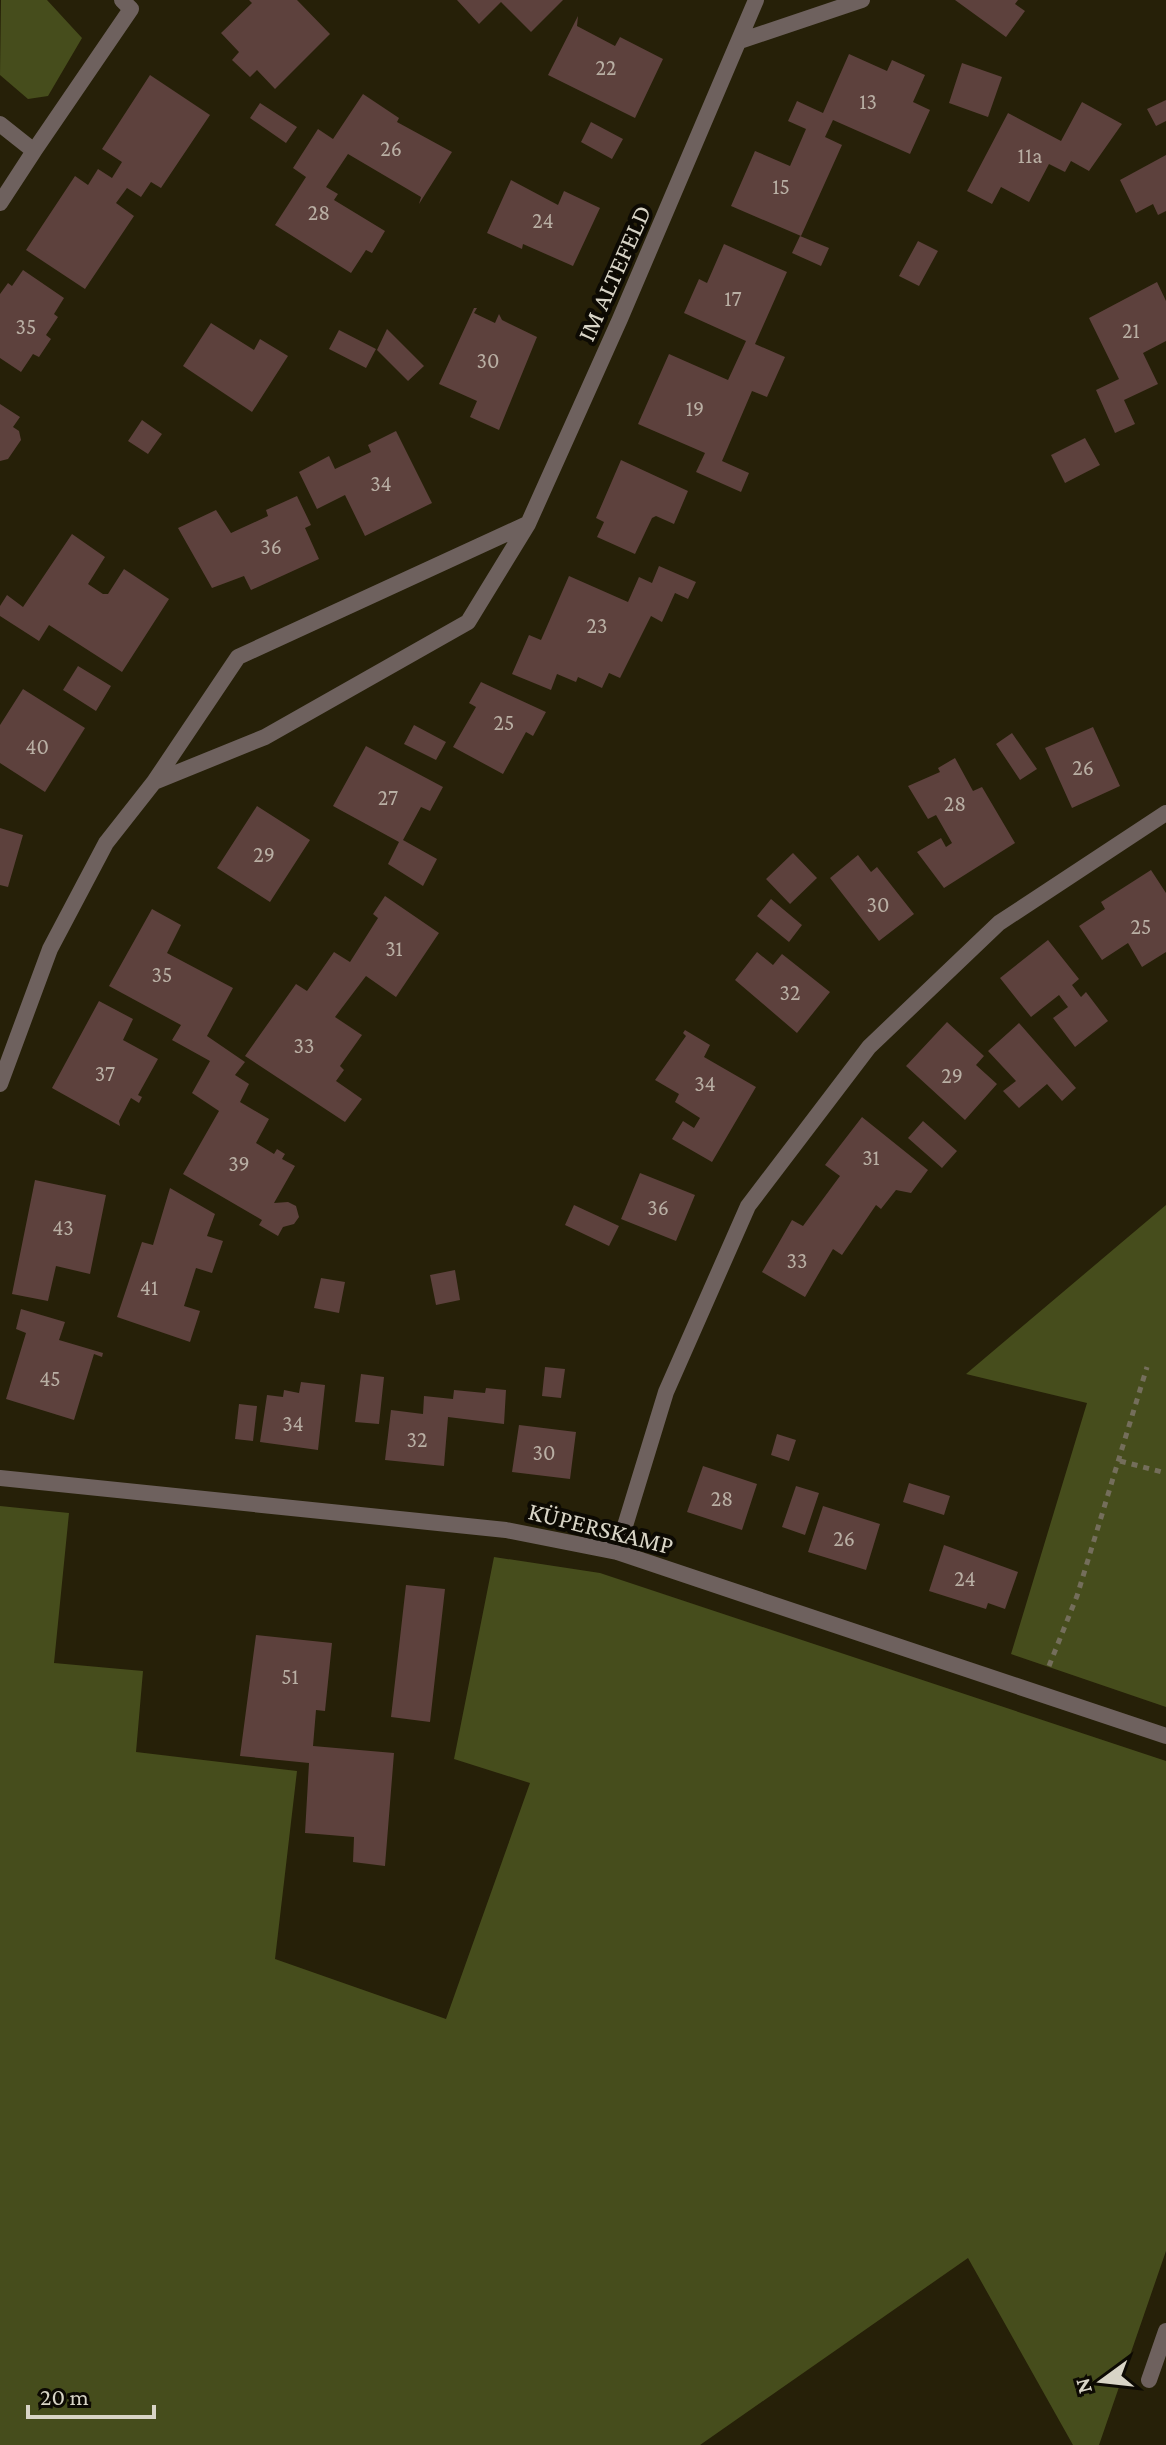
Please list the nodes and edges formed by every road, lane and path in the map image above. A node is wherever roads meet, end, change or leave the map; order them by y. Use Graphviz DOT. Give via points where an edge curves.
graph roads {
  1 [pos="122,0"];
  2 [pos="756,0"];
  3 [pos="862,0"];
  4 [pos="740,41"];
  5 [pos="0,124"];
  6 [pos="34,151"];
  7 [pos="0,203"];
  8 [pos="528,524"];
  9 [pos="154,782"];
  10 [pos="1166,813"];
  11 [pos="0,1084"];
  12 [pos="1147,1367"];
  13 [pos="1120,1461"];
  14 [pos="1166,1473"];
  15 [pos="0,1478"];
  16 [pos="617,1552"];
  17 [pos="1038,1692"];
  18 [pos="1166,1736"];
  19 [pos="1166,2331"];
  20 [pos="1149,2380"];
  1 -- 6 [label="street" via="131,9"];
  2 -- 4 [label="street, IM ALTEFELD"];
  3 -- 4 [label="street"];
  4 -- 8 [label="street, IM ALTEFELD"];
  5 -- 6 [label="street"];
  6 -- 7 [label="street"];
  8 -- 9 [label="street, IM ALTEFELD" via="468,622 265,737"];
  8 -- 9 [label="street, IM ALTEFELD" via="238,657"];
  9 -- 11 [label="street, IM ALTEFELD" via="106,843 50,949"];
  10 -- 16 [label="street" via="999,923 869,1047 748,1206 666,1392"];
  12 -- 13 [label="path"];
  13 -- 14 [label="path"];
  13 -- 17 [label="path" via="1077,1596"];
  15 -- 16 [label="street, KÜPERSKAMP" via="506,1530"];
  16 -- 17 [label="street, KÜPERSKAMP"];
  17 -- 18 [label="street, KÜPERSKAMP"];
  19 -- 20 [label="street"];
}
